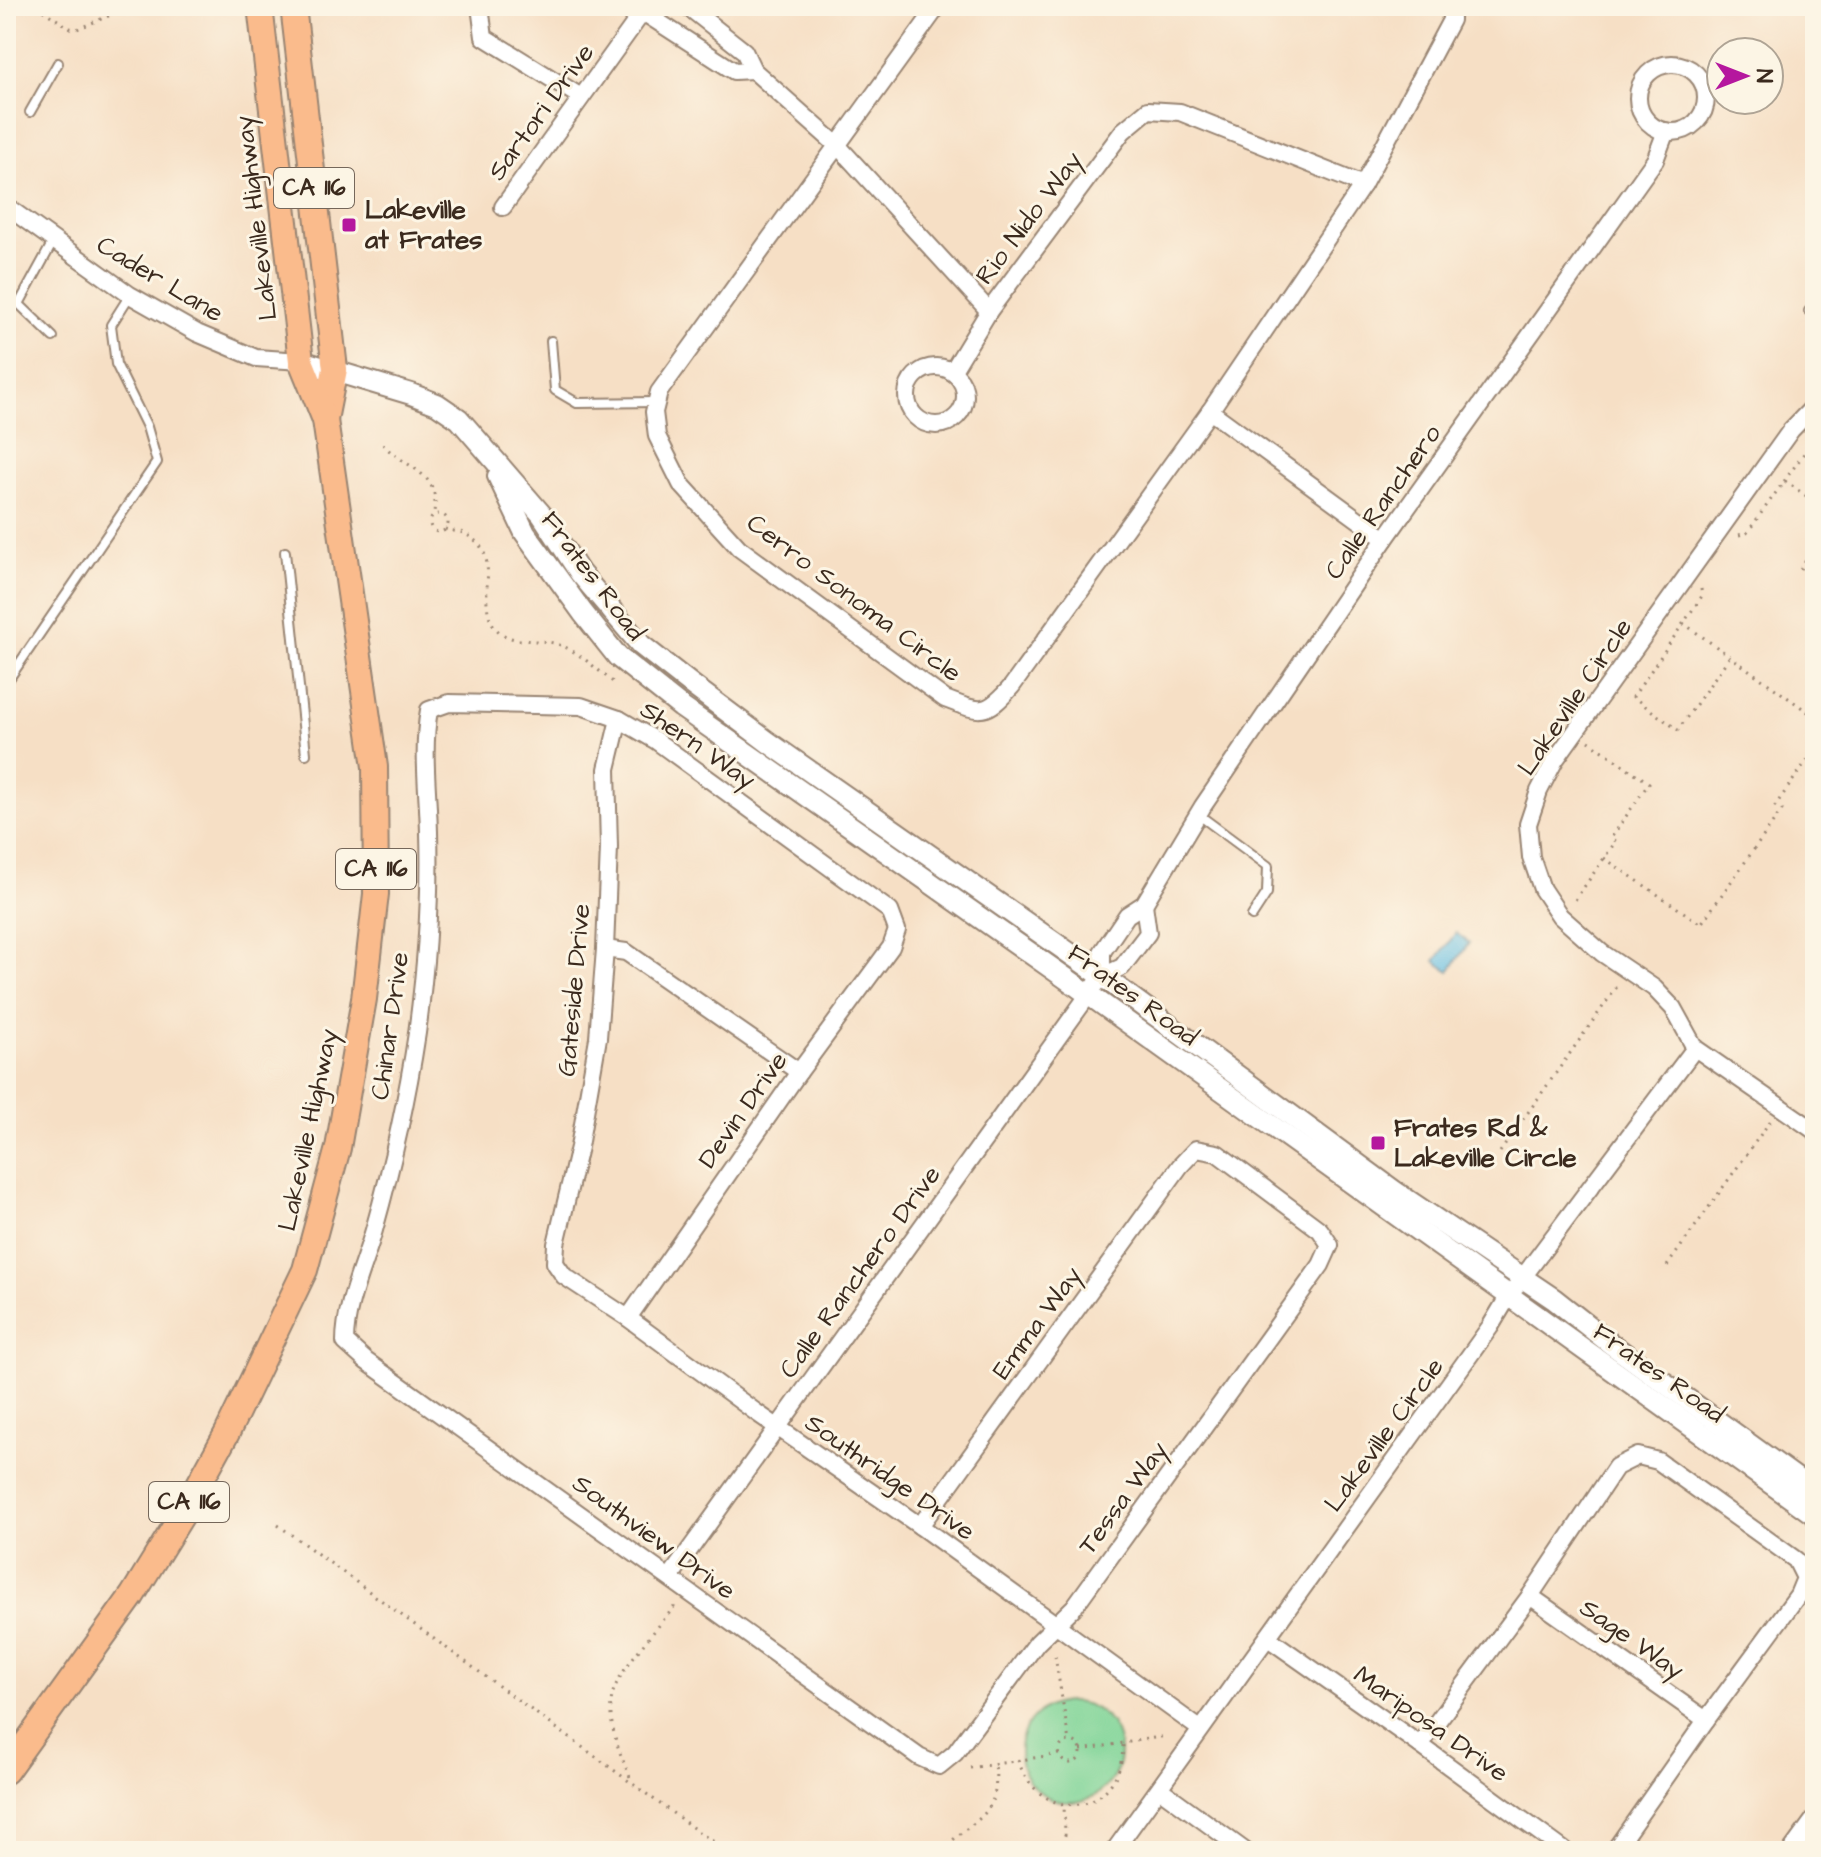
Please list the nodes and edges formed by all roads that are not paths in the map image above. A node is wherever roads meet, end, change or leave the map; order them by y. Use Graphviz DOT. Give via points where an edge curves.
graph roads {
  1 [pos="260,6"];
  2 [pos="293,6"];
  3 [pos="480,6"];
  4 [pos="687,6"];
  5 [pos="938,6"];
  6 [pos="1451,6"];
  7 [pos="645,9"];
  8 [pos="58,63"];
  9 [pos="753,70"];
  10 [pos="581,97"];
  11 [pos="30,112"];
  12 [pos="1666,131"];
  13 [pos="838,146"];
  14 [pos="1363,185"];
  15 [pos="6,206"];
  16 [pos="503,207"];
  17 [pos="54,240"];
  18 [pos="130,295"];
  19 [pos="989,311"];
  20 [pos="53,337"];
  21 [pos="551,341"];
  22 [pos="301,361"];
  23 [pos="335,369"];
  24 [pos="952,372"];
  25 [pos="657,402"];
  26 [pos="1815,405"];
  27 [pos="1210,411"];
  28 [pos="325,420"];
  29 [pos="488,455"];
  30 [pos="1385,539"];
  31 [pos="285,552"];
  32 [pos="6,683"];
  33 [pos="429,710"];
  34 [pos="619,719"];
  35 [pos="306,754"];
  36 [pos="1198,814"];
  37 [pos="1144,904"];
  38 [pos="1252,916"];
  39 [pos="897,930"];
  40 [pos="605,949"];
  41 [pos="1102,976"];
  42 [pos="1089,994"];
  43 [pos="1695,1048"];
  44 [pos="799,1072"];
  45 [pos="1815,1131"];
  46 [pos="1196,1149"];
  47 [pos="555,1263"];
  48 [pos="1523,1278"];
  49 [pos="1508,1297"];
  50 [pos="628,1318"];
  51 [pos="345,1342"];
  52 [pos="779,1427"];
  53 [pos="1815,1492"];
  54 [pos="1815,1515"];
  55 [pos="920,1526"];
  56 [pos="670,1577"];
  57 [pos="1530,1596"];
  58 [pos="1054,1625"];
  59 [pos="1268,1638"];
  60 [pos="1706,1720"];
  61 [pos="1200,1729"];
  62 [pos="1420,1745"];
  63 [pos="939,1766"];
  64 [pos="6,1771"];
  65 [pos="1160,1789"];
  66 [pos="1815,1818"];
  67 [pos="1114,1851"];
  68 [pos="1245,1851"];
  69 [pos="1565,1851"];
  70 [pos="1614,1851"];
  71 [pos="1791,1851"];
  1 -- 22 [label="main road, Lakeville Highway / CA 116"];
  2 -- 23 [label="main road, Lakeville Highway / CA 116"];
  3 -- 10 [label="street" via="484,37"];
  4 -- 9 [label="street, Rio Nido Way" via="744,51"];
  5 -- 13 [label="street"];
  6 -- 14 [label="street, Cerro Sonoma Circle" via="1451,20"];
  7 -- 9 [label="street, Rio Nido Way" via="734,71"];
  7 -- 10 [label="street, Sartori Drive"];
  8 -- 11 [label="lane"];
  9 -- 13 [label="street, Rio Nido Way"];
  10 -- 16 [label="street, Sartori Drive"];
  12 -- 12 [label="street" via="1688,128 1706,102 1702,80 1674,64 1653,69 1638,99 1646,120"];
  12 -- 30 [label="street, Calle Ranchero" via="1655,160"];
  13 -- 19 [label="street, Rio Nido Way"];
  13 -- 25 [label="street" via="659,392"];
  14 -- 19 [label="street, Rio Nido Way" via="1180,112 1148,110 1123,131"];
  14 -- 27 [label="street, Cerro Sonoma Circle"];
  15 -- 17 [label="street, Cader Lane"];
  17 -- 18 [label="street, Cader Lane"];
  17 -- 20 [label="lane" via="19,304"];
  18 -- 22 [label="street, Cader Lane" via="197,333 256,358"];
  18 -- 32 [label="lane" via="111,325 116,364 147,427 157,462"];
  19 -- 24 [label="street"];
  21 -- 25 [label="lane" via="555,390 577,403"];
  22 -- 23 [label="street, Frates Road"];
  22 -- 28 [label="main road, Lakeville Highway / CA 116"];
  23 -- 28 [label="main road, Lakeville Highway / CA 116"];
  23 -- 29 [label="street, Frates Road" via="437,404 459,419"];
  25 -- 27 [label="street, Cerro Sonoma Circle" via="657,436 681,484 739,548 945,699 973,710 995,706 1012,686"];
  26 -- 43 [label="street, Lakeville Circle" via="1791,430 1555,760 1528,824 1531,857 1542,889 1560,916 1654,988 1673,1008"];
  27 -- 30 [label="street"];
  28 -- 64 [label="main road, Lakeville Highway / CA 116" via="375,767 376,894 338,1148 305,1270 227,1433 132,1596"];
  29 -- 41 [label="street, Frates Road" via="542,515 580,573 641,645 768,742"];
  29 -- 42 [label="street, Frates Road" via="525,533 618,657 681,707"];
  30 -- 36 [label="street, Calle Ranchero"];
  31 -- 35 [label="lane"];
  33 -- 34 [label="street, Shern Way" via="449,703 581,706"];
  33 -- 51 [label="street, Chinar Drive" via="424,738 426,927 417,1033 398,1137 345,1325"];
  34 -- 39 [label="street, Shern Way" via="890,911"];
  34 -- 40 [label="street, Gateside Drive" via="607,769"];
  36 -- 37 [label="street, Calle Ranchero"];
  36 -- 38 [label="lane" via="1268,866 1267,893"];
  37 -- 41 [label="street, Calle Ranchero" via="1127,915 1102,952"];
  37 -- 41 [label="street, Calle Ranchero" via="1148,933 1122,967"];
  39 -- 44 [label="street, Devin Drive" via="891,947"];
  40 -- 44 [label="street" via="626,952"];
  40 -- 47 [label="street, Gateside Drive" via="598,1038"];
  41 -- 42 [label="street, Calle Ranchero"];
  41 -- 48 [label="street, Frates Road" via="1394,1191"];
  42 -- 49 [label="street, Frates Road"];
  42 -- 52 [label="street, Calle Ranchero Drive"];
  43 -- 45 [label="street, Lakeville Circle"];
  43 -- 48 [label="street, Lakeville Circle"];
  44 -- 50 [label="street, Devin Drive"];
  46 -- 55 [label="street, Emma Way"];
  46 -- 58 [label="street, Tessa Way" via="1217,1153 1320,1230 1330,1245 1312,1278 1074,1607"];
  47 -- 50 [label="street, Southridge Drive" via="564,1276"];
  48 -- 49 [label="street, Lakeville Circle"];
  48 -- 53 [label="street, Frates Road"];
  49 -- 54 [label="street, Frates Road"];
  49 -- 59 [label="street, Lakeville Circle"];
  50 -- 52 [label="street, Southridge Drive"];
  51 -- 56 [label="street, Southview Drive"];
  52 -- 55 [label="street, Southridge Drive"];
  52 -- 56 [label="street, Calle Ranchero Drive"];
  55 -- 58 [label="street, Southridge Drive"];
  56 -- 63 [label="street, Southview Drive" via="919,1757"];
  57 -- 60 [label="street, Sage Way"];
  57 -- 60 [label="street" via="1616,1467 1638,1456 1658,1461 1796,1560 1805,1578"];
  57 -- 62 [label="street"];
  58 -- 61 [label="street, Southridge Drive"];
  58 -- 63 [label="street, Tessa Way" via="955,1753"];
  59 -- 61 [label="street, Lakeville Circle"];
  59 -- 62 [label="street, Mariposa Drive"];
  60 -- 70 [label="street"];
  61 -- 65 [label="street, Lakeville Circle"];
  62 -- 69 [label="street, Mariposa Drive"];
  65 -- 67 [label="street, Lakeville Circle"];
  65 -- 68 [label="street"];
  66 -- 71 [label="street"];
}
